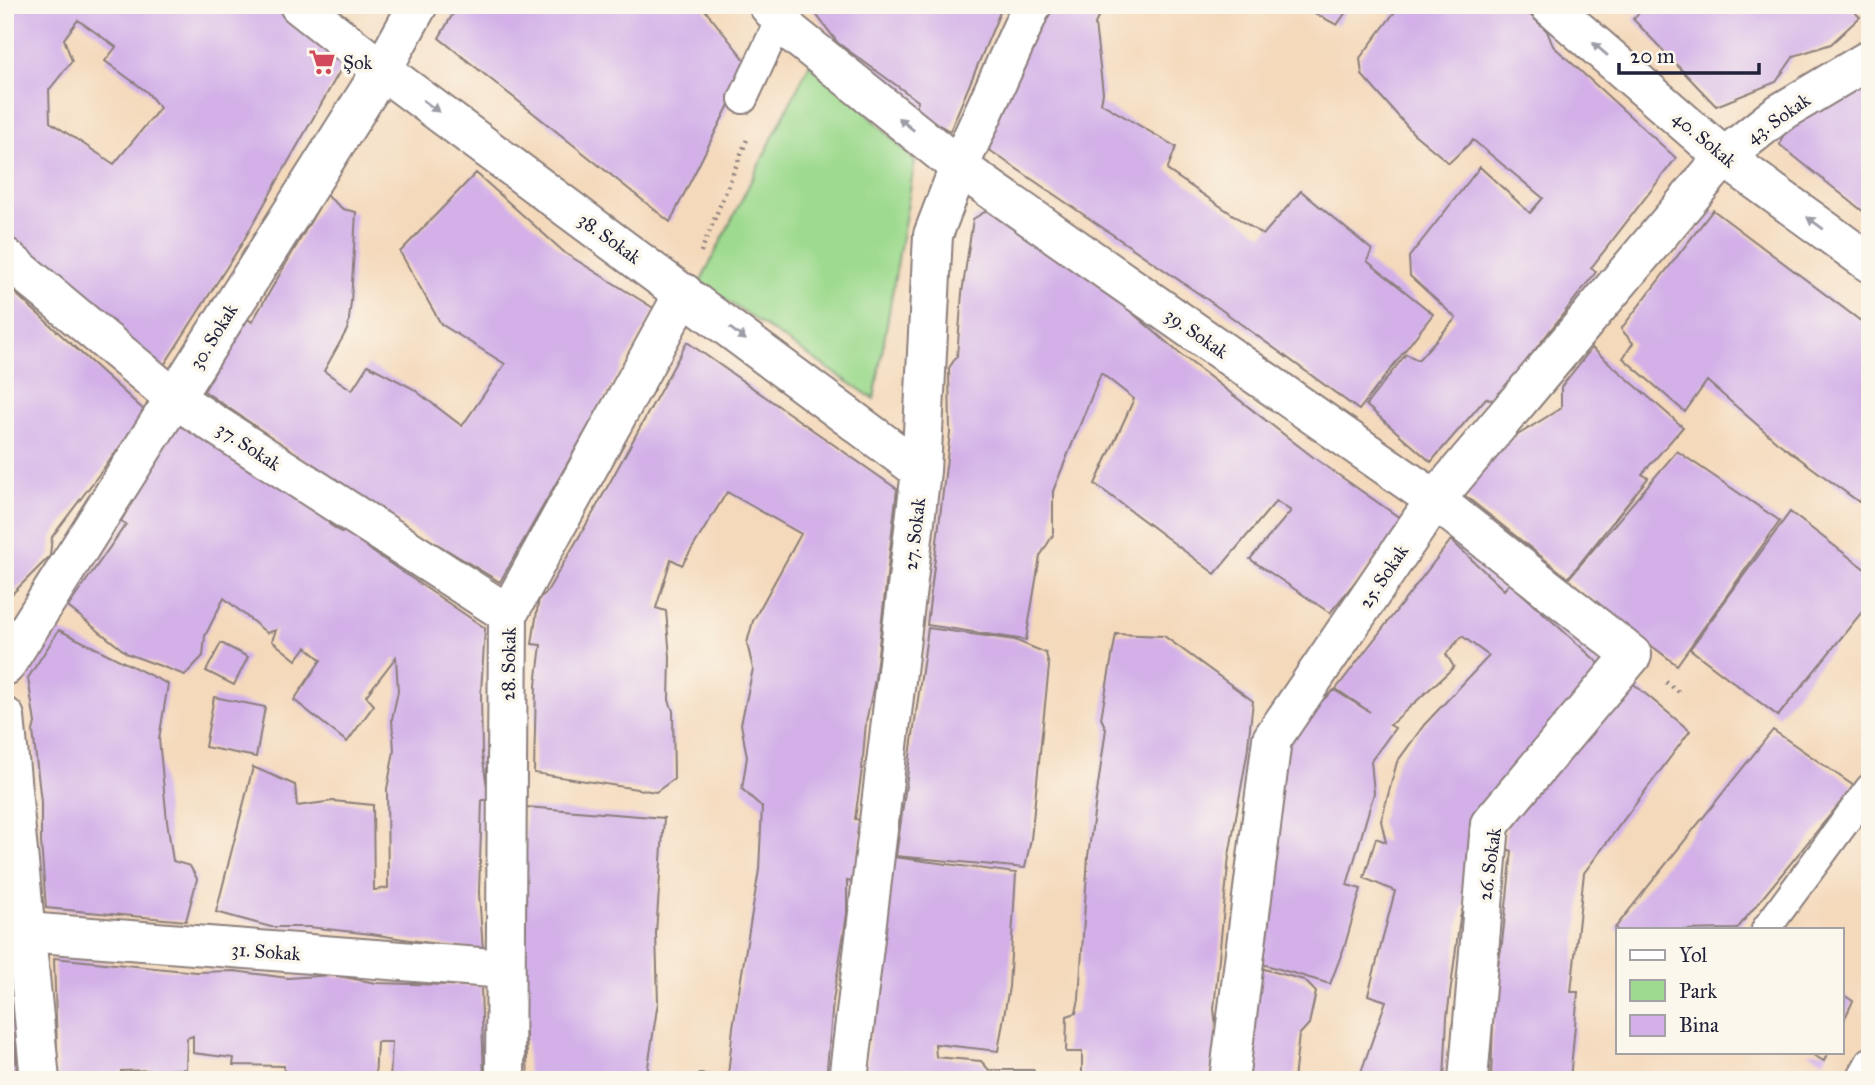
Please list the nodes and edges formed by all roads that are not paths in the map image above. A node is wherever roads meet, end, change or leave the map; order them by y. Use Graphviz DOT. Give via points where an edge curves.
graph roads {
  1 [pos="299,5"];
  2 [pos="418,5"];
  3 [pos="1032,5"];
  4 [pos="1549,5"];
  5 [pos="774,12"];
  6 [pos="1870,59"];
  7 [pos="382,70"];
  8 [pos="743,99"];
  9 [pos="1724,157"];
  10 [pos="959,167"];
  11 [pos="5,257"];
  12 [pos="1870,263"];
  13 [pos="684,293"];
  14 [pos="174,398"];
  15 [pos="921,471"];
  16 [pos="1435,500"];
  17 [pos="508,614"];
  18 [pos="1632,655"];
  19 [pos="5,666"];
  20 [pos="5,717"];
  21 [pos="1870,788"];
  22 [pos="1767,928"];
  23 [pos="26,932"];
  24 [pos="505,969"];
  25 [pos="1870,1062"];
  26 [pos="40,1080"];
  27 [pos="505,1080"];
  28 [pos="848,1080"];
  29 [pos="1229,1080"];
  30 [pos="1468,1080"];
  31 [pos="1860,1080"];
  1 -- 7 [label="street, 38. Sokak"];
  2 -- 7 [label="street, 30. Sokak"];
  3 -- 10 [label="street, 27. Sokak"];
  9 -- 4 [label="street, 40. Sokak, one-way"];
  5 -- 8 [label="lane"];
  10 -- 5 [label="street, 39. Sokak, one-way" via="791,32"];
  6 -- 9 [label="street, 43. Sokak" via="1778,114"];
  7 -- 13 [label="street, 38. Sokak, one-way"];
  7 -- 14 [label="street, 30. Sokak"];
  12 -- 9 [label="street, 40. Sokak, one-way"];
  9 -- 16 [label="street, 25. Sokak"];
  10 -- 15 [label="street, 27. Sokak" via="933,234"];
  10 -- 16 [label="street, 39. Sokak"];
  11 -- 14 [label="street, 37. Sokak"];
  13 -- 15 [label="street, 38. Sokak, one-way"];
  13 -- 17 [label="street, 28. Sokak"];
  14 -- 17 [label="street, 37. Sokak"];
  14 -- 19 [label="street, 30. Sokak"];
  15 -- 28 [label="street, 27. Sokak"];
  16 -- 18 [label="street, 39. Sokak"];
  16 -- 29 [label="street, 25. Sokak" via="1272,738"];
  17 -- 24 [label="street, 28. Sokak"];
  18 -- 30 [label="street, 26. Sokak" via="1490,824"];
  20 -- 23 [label="street"];
  21 -- 22 [label="lane"];
  23 -- 24 [label="street, 31. Sokak"];
  23 -- 26 [label="street"];
  24 -- 27 [label="street, 28. Sokak"];
  25 -- 31 [label="lane"];
}
